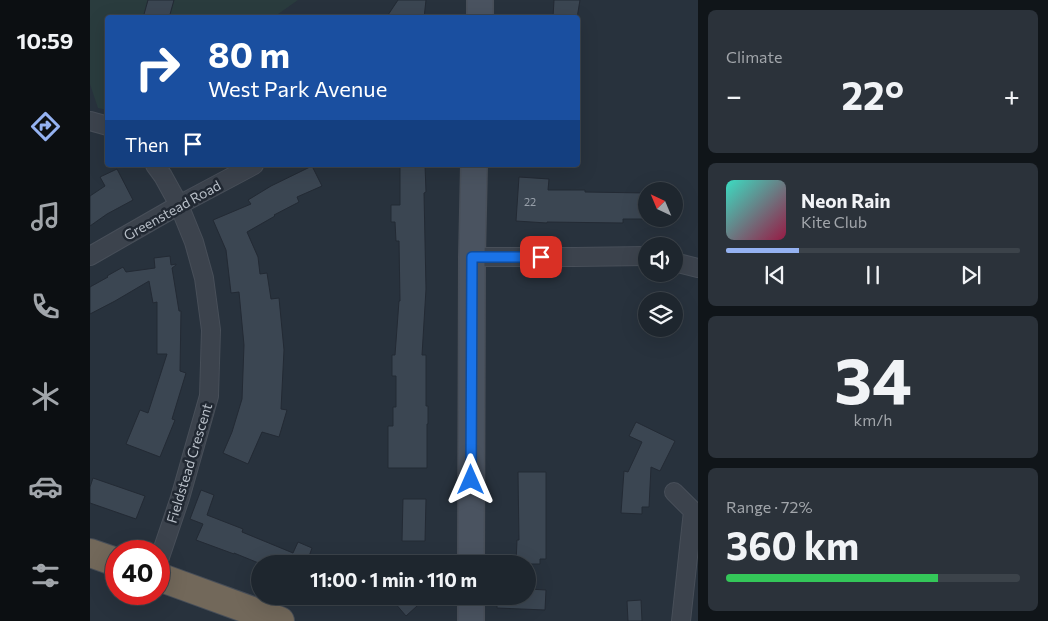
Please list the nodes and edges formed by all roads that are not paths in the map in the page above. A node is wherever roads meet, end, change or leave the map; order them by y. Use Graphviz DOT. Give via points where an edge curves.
graph roads {
  1 [pos="480,0"];
  2 [pos="480,15"];
  3 [pos="90,121"];
  4 [pos="105,125"];
  5 [pos="156,167"];
  6 [pos="250,167"];
  7 [pos="474,167"];
  8 [pos="179,205"];
  9 [pos="90,256"];
  10 [pos="638,256"];
  11 [pos="472,257"];
  12 [pos="683,264"];
  13 [pos="698,268"];
  14 [pos="674,492"];
  15 [pos="695,512"];
  16 [pos="166,540"];
  17 [pos="90,553"];
  18 [pos="470,555"];
  19 [pos="105,558"];
  20 [pos="170,581"];
  21 [pos="471,605"];
  22 [pos="280,621"];
  23 [pos="472,621"];
  24 [pos="681,621"];
  1 -- 2 [label="street"];
  3 -- 4 [label="street"];
  5 -- 8 [label="street, Fieldstead Crescent"];
  6 -- 8 [label="street, Greenstead Road"];
  7 -- 11 [label="street"];
  8 -- 9 [label="street, Greenstead Road"];
  8 -- 16 [label="street, Fieldstead Crescent" via="204,278 211,330 209,396"];
  10 -- 11 [label="street"];
  11 -- 18 [label="street"];
  12 -- 13 [label="street"];
  14 -- 15 [label="street"];
  15 -- 24 [label="street"];
  17 -- 19 [label="highway"];
  20 -- 22 [label="highway"];
  21 -- 23 [label="street"];
}
